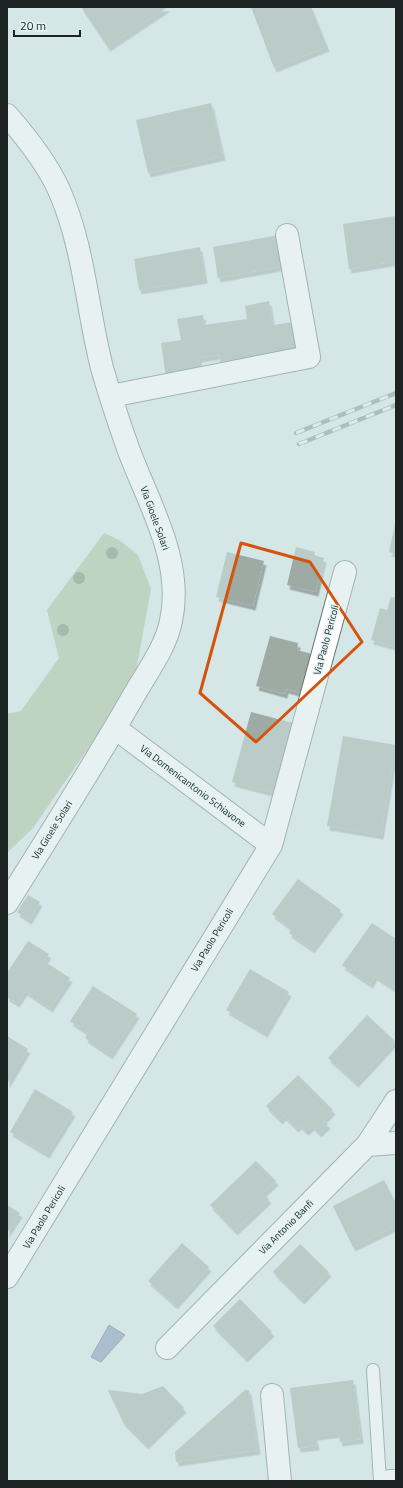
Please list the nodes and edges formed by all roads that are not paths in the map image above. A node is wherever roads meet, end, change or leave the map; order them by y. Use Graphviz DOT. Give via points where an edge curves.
graph roads {
  1 [pos="7,115"];
  2 [pos="287,235"];
  3 [pos="111,396"];
  4 [pos="345,572"];
  5 [pos="115,728"];
  6 [pos="271,845"];
  7 [pos="7,903"];
  8 [pos="396,1100"];
  9 [pos="396,1143"];
  10 [pos="367,1145"];
  11 [pos="7,1277"];
  12 [pos="167,1348"];
  13 [pos="373,1370"];
  14 [pos="272,1395"];
  15 [pos="396,1480"];
  16 [pos="280,1481"];
  17 [pos="380,1481"];
  18 [pos="390,1481"];
  1 -- 3 [label="street, Via Gioele Solari" via="47,168 69,216 98,350"];
  2 -- 3 [label="street" via="310,357"];
  3 -- 5 [label="street, Via Gioele Solari" via="161,531 174,592 168,633"];
  4 -- 6 [label="street, Via Paolo Pericoli"];
  5 -- 6 [label="street, Via Domenicantonio Schiavone"];
  5 -- 7 [label="street, Via Gioele Solari"];
  6 -- 11 [label="street, Via Paolo Pericoli"];
  8 -- 10 [label="street, Via Antonio Banfi"];
  9 -- 10 [label="street"];
  10 -- 12 [label="street, Via Antonio Banfi"];
  13 -- 17 [label="lane"];
  14 -- 16 [label="street"];
  15 -- 18 [label="street"];
}
